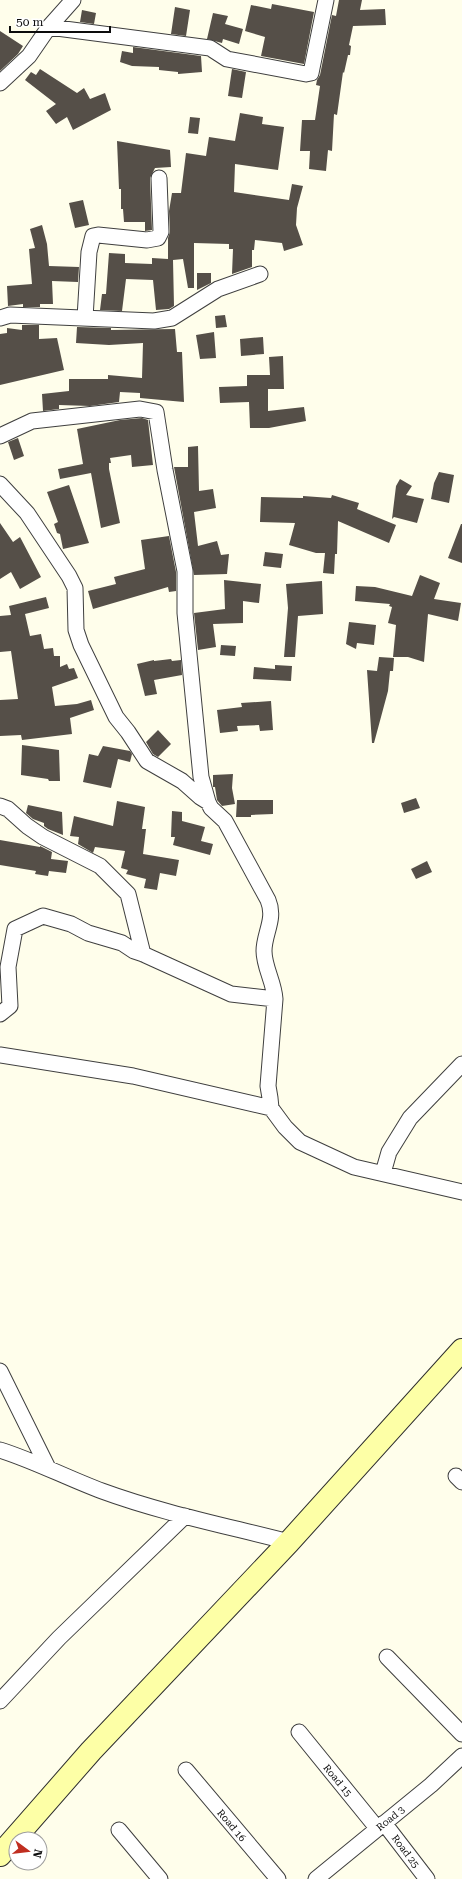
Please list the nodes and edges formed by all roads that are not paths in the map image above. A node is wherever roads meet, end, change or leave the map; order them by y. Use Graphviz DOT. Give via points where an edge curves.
graph roads {
  1 [pos="73,0"];
  2 [pos="326,0"];
  3 [pos="49,27"];
  4 [pos="0,83"];
  5 [pos="160,178"];
  6 [pos="260,274"];
  7 [pos="0,318"];
  8 [pos="85,318"];
  9 [pos="0,436"];
  10 [pos="0,484"];
  11 [pos="208,802"];
  12 [pos="0,806"];
  13 [pos="143,954"];
  14 [pos="275,999"];
  15 [pos="0,1014"];
  16 [pos="0,1055"];
  17 [pos="462,1064"];
  18 [pos="271,1108"];
  19 [pos="384,1173"];
  20 [pos="462,1192"];
  21 [pos="462,1350"];
  22 [pos="0,1371"];
  23 [pos="0,1450"];
  24 [pos="48,1468"];
  25 [pos="185,1516"];
  26 [pos="289,1542"];
  27 [pos="386,1657"];
  28 [pos="0,1701"];
  29 [pos="299,1732"];
  30 [pos="462,1734"];
  31 [pos="459,1765"];
  32 [pos="186,1770"];
  33 [pos="381,1826"];
  34 [pos="120,1830"];
  35 [pos="0,1855"];
  36 [pos="160,1879"];
  37 [pos="278,1879"];
  38 [pos="316,1879"];
  39 [pos="427,1879"];
  1 -- 3 [label="street"];
  2 -- 3 [label="street" via="311,73 306,74 227,59 210,48"];
  3 -- 4 [label="street" via="29,56"];
  5 -- 8 [label="street" via="161,232 158,238 147,240 93,236 90,243"];
  6 -- 8 [label="street" via="218,289 172,318 154,321"];
  7 -- 8 [label="street" via="10,315"];
  9 -- 11 [label="street" via="32,421 140,409 156,412 185,571 185,614 199,762"];
  10 -- 11 [label="street" via="27,513 69,576 74,588 76,630 81,645 116,717 146,761 182,781"];
  11 -- 14 [label="street" via="228,826 271,906 264,952"];
  12 -- 13 [label="street" via="8,809 43,837 100,866 128,894"];
  13 -- 14 [label="street" via="231,994"];
  13 -- 15 [label="street" via="122,943 88,934 71,924 43,916 15,929 8,967 10,1006"];
  14 -- 18 [label="street" via="268,1086"];
  16 -- 18 [label="street" via="133,1076"];
  17 -- 19 [label="street" via="410,1118 389,1152"];
  18 -- 19 [label="street" via="300,1142 354,1166"];
  19 -- 20 [label="street"];
  21 -- 26 [label="main road"];
  22 -- 24 [label="street"];
  23 -- 24 [label="street"];
  24 -- 25 [label="street" via="102,1491"];
  25 -- 26 [label="street"];
  25 -- 28 [label="street" via="59,1638"];
  26 -- 35 [label="main road" via="91,1751"];
  27 -- 30 [label="street"];
  29 -- 33 [label="street, Road 15"];
  31 -- 33 [label="street, Road 3"];
  32 -- 37 [label="street, Road 16"];
  33 -- 38 [label="street, Road 3"];
  33 -- 39 [label="street, Road 25"];
  34 -- 36 [label="street"];
}
